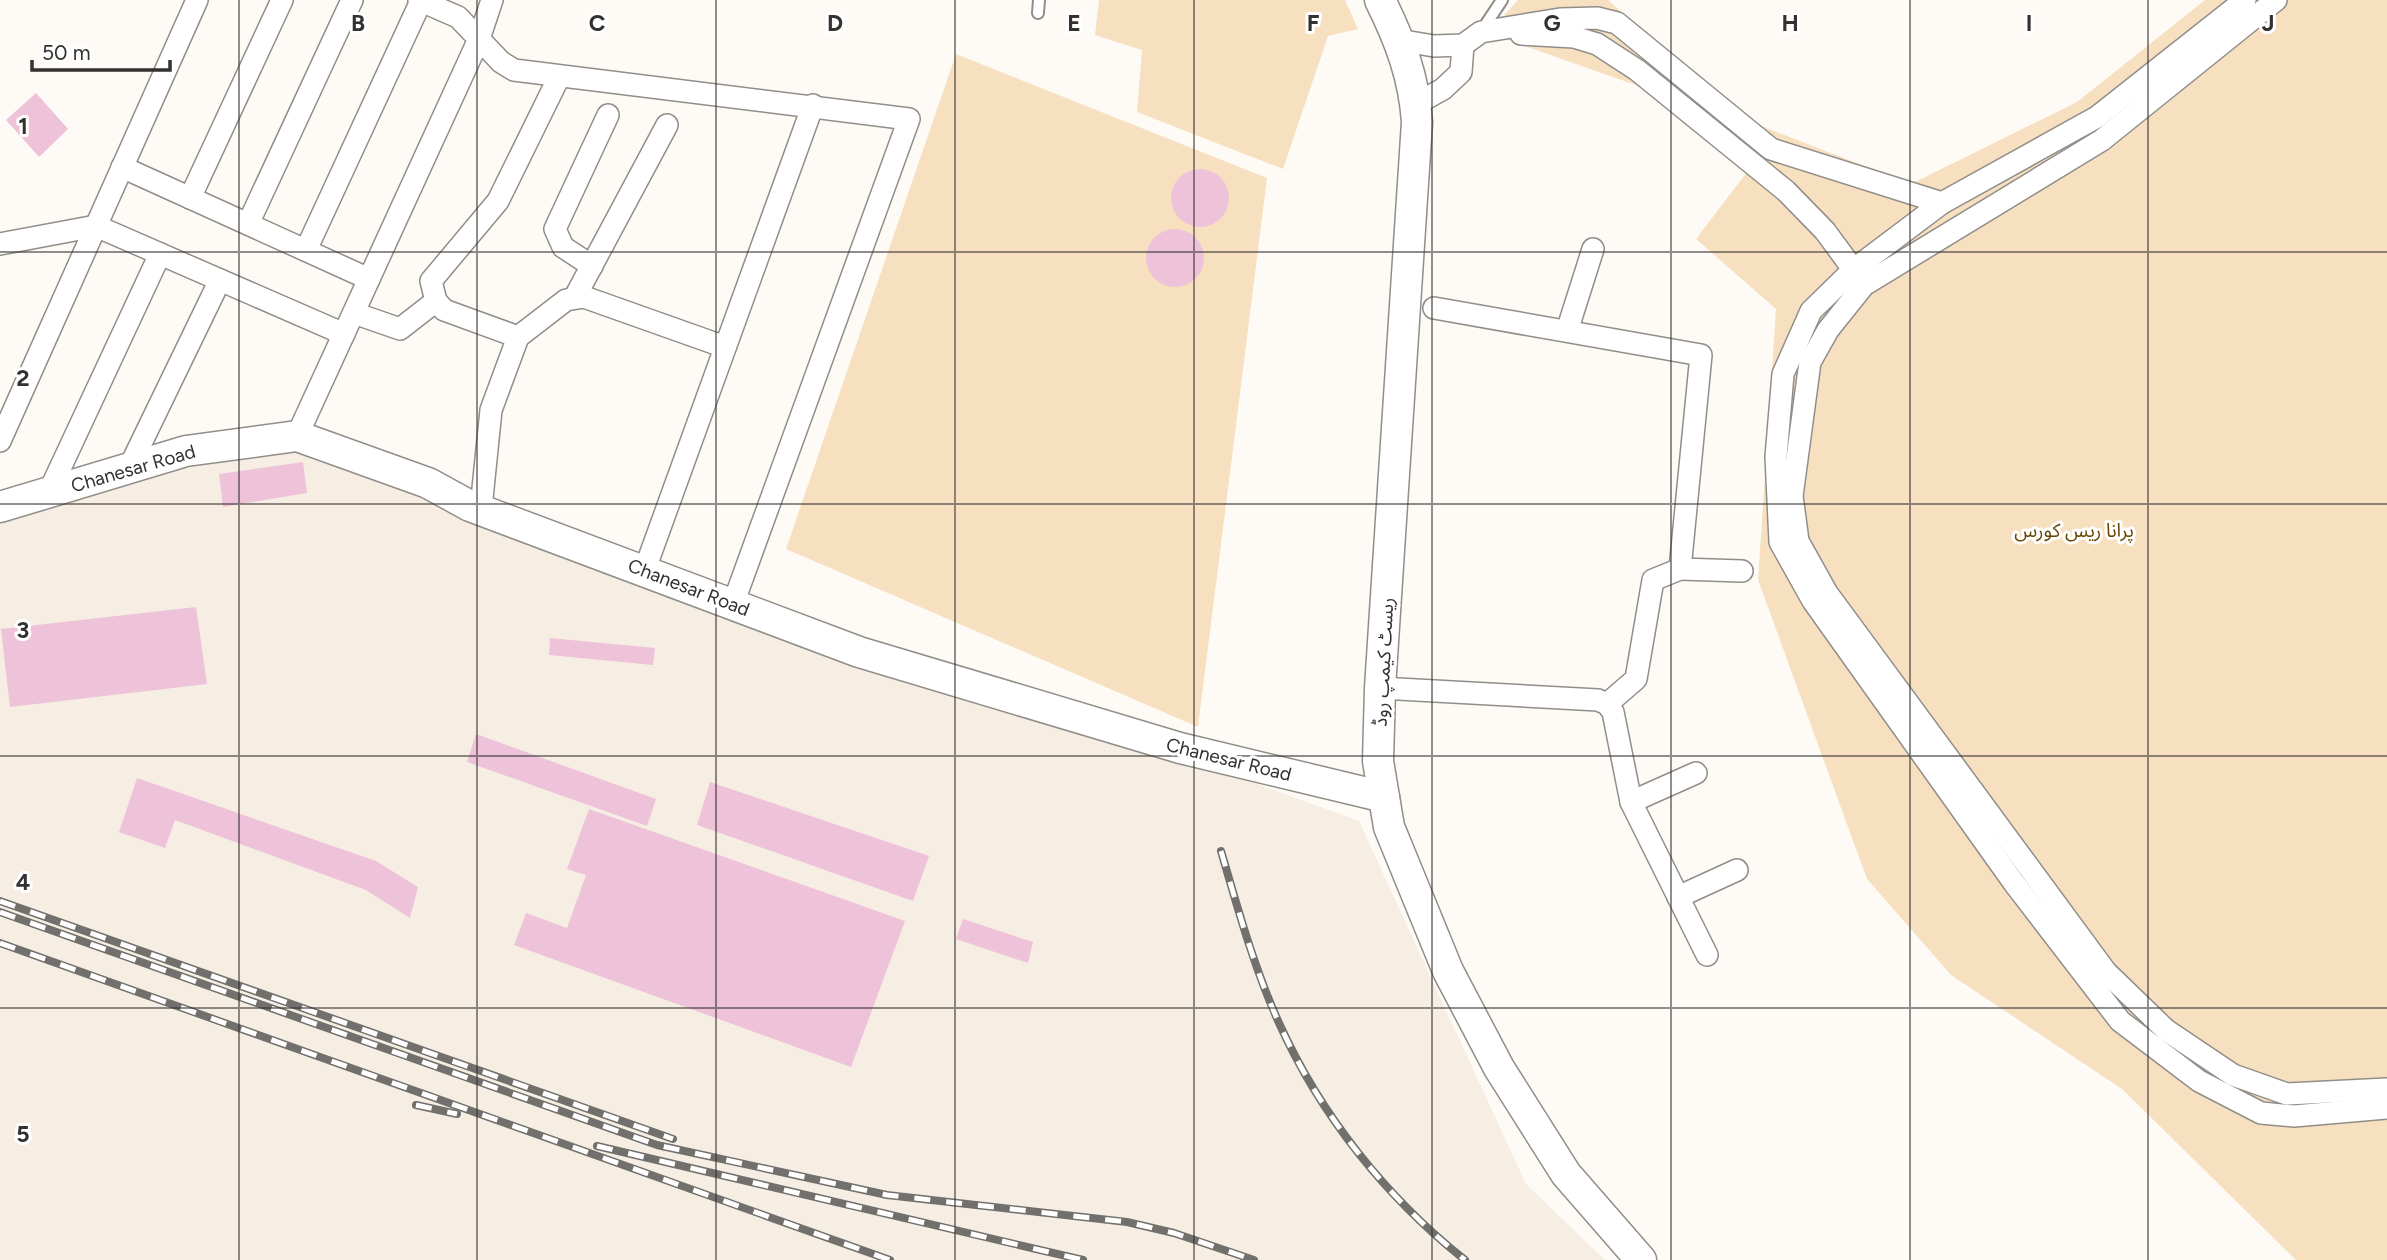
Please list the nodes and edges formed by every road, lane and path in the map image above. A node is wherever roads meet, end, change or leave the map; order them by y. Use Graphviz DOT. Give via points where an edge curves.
graph roads {
  1 [pos="197,0"];
  2 [pos="282,0"];
  3 [pos="352,0"];
  4 [pos="420,0"];
  5 [pos="492,0"];
  6 [pos="1039,0"];
  7 [pos="1380,0"];
  8 [pos="1502,0"];
  9 [pos="2245,0"];
  10 [pos="2276,0"];
  11 [pos="1038,13"];
  12 [pos="1480,32"];
  13 [pos="479,39"];
  14 [pos="1398,40"];
  15 [pos="1463,45"];
  16 [pos="559,77"];
  17 [pos="1416,104"];
  18 [pos="813,105"];
  19 [pos="608,116"];
  20 [pos="667,125"];
  21 [pos="122,167"];
  22 [pos="190,198"];
  23 [pos="1942,203"];
  24 [pos="248,224"];
  25 [pos="96,226"];
  26 [pos="0,244"];
  27 [pos="1593,249"];
  28 [pos="306,250"];
  29 [pos="160,254"];
  30 [pos="592,266"];
  31 [pos="1859,277"];
  32 [pos="369,279"];
  33 [pos="220,280"];
  34 [pos="575,297"];
  35 [pos="436,301"];
  36 [pos="1434,308"];
  37 [pos="354,313"];
  38 [pos="1567,331"];
  39 [pos="344,334"];
  40 [pos="518,337"];
  41 [pos="725,347"];
  42 [pos="2,431"];
  43 [pos="297,436"];
  44 [pos="129,468"];
  45 [pos="49,492"];
  46 [pos="0,507"];
  47 [pos="481,508"];
  48 [pos="645,569"];
  49 [pos="1681,569"];
  50 [pos="1742,570"];
  51 [pos="733,604"];
  52 [pos="1380,688"];
  53 [pos="1608,704"];
  54 [pos="1696,773"];
  55 [pos="1384,797"];
  56 [pos="1631,802"];
  57 [pos="1737,870"];
  58 [pos="1678,897"];
  59 [pos="1707,955"];
  60 [pos="2387,1089"];
  61 [pos="2387,1108"];
  62 [pos="1641,1260"];
  1 -- 21 [label="street"];
  2 -- 22 [label="street"];
  3 -- 24 [label="street"];
  4 -- 13 [label="street" via="458,17"];
  4 -- 28 [label="street"];
  5 -- 13 [label="street"];
  6 -- 11 [label="lane"];
  7 -- 14 [label="street, ریسٹ کیمپ روڈ"];
  8 -- 12 [label="lane"];
  9 -- 23 [label="street" via="2097,117"];
  10 -- 31 [label="street" via="2102,140"];
  12 -- 15 [label="street"];
  12 -- 23 [label="street" via="1559,19 1597,18 1617,23 1771,149"];
  12 -- 31 [label="street" via="1574,37 1597,44 1637,70 1786,191"];
  13 -- 16 [label="street" via="514,70"];
  13 -- 32 [label="street"];
  14 -- 15 [label="street"];
  14 -- 17 [label="street, ریسٹ کیمپ روڈ"];
  15 -- 17 [label="street" via="1461,72"];
  16 -- 18 [label="street"];
  16 -- 35 [label="street" via="498,201 431,281"];
  17 -- 52 [label="street, ریسٹ کیمپ روڈ" via="1412,240"];
  18 -- 41 [label="street"];
  18 -- 51 [label="street" via="909,119"];
  19 -- 30 [label="street" via="555,229 563,247"];
  20 -- 30 [label="street"];
  21 -- 22 [label="street"];
  21 -- 25 [label="street"];
  22 -- 24 [label="street"];
  23 -- 31 [label="street"];
  24 -- 28 [label="street"];
  25 -- 26 [label="street"];
  25 -- 29 [label="street"];
  25 -- 42 [label="street"];
  27 -- 38 [label="street"];
  28 -- 32 [label="street"];
  29 -- 33 [label="street"];
  29 -- 45 [label="street"];
  30 -- 34 [label="street"];
  31 -- 60 [label="street" via="1810,362 1792,496 1798,541 1827,593 2106,972 2166,1030 2233,1075 2287,1094"];
  31 -- 61 [label="street" via="1811,311 1783,374 1776,457 1780,542 1813,601 2014,883 2120,1021 2199,1082 2261,1113 2294,1116"];
  32 -- 37 [label="street"];
  33 -- 39 [label="street"];
  33 -- 44 [label="street"];
  34 -- 40 [label="street"];
  34 -- 41 [label="street"];
  35 -- 37 [label="street" via="400,329"];
  35 -- 40 [label="street" via="453,315"];
  36 -- 38 [label="street"];
  37 -- 39 [label="street"];
  38 -- 49 [label="street" via="1701,355"];
  39 -- 43 [label="street"];
  40 -- 47 [label="street" via="491,410"];
  41 -- 48 [label="street"];
  43 -- 44 [label="street, Chanesar Road" via="186,451"];
  43 -- 47 [label="street, Chanesar Road" via="428,483"];
  44 -- 45 [label="street, Chanesar Road"];
  45 -- 46 [label="street, Chanesar Road"];
  47 -- 48 [label="street, Chanesar Road"];
  48 -- 51 [label="street, Chanesar Road"];
  49 -- 50 [label="street"];
  49 -- 53 [label="street" via="1653,580 1636,679"];
  51 -- 55 [label="street, Chanesar Road" via="859,652 1180,748"];
  52 -- 53 [label="street"];
  52 -- 55 [label="street, ریسٹ کیمپ روڈ" via="1378,761"];
  53 -- 56 [label="street"];
  54 -- 56 [label="street"];
  55 -- 62 [label="street, ریسٹ کیمپ روڈ" via="1389,827 1448,971 1499,1068 1566,1174"];
  56 -- 58 [label="street"];
  57 -- 58 [label="street"];
  58 -- 59 [label="street"];
}
